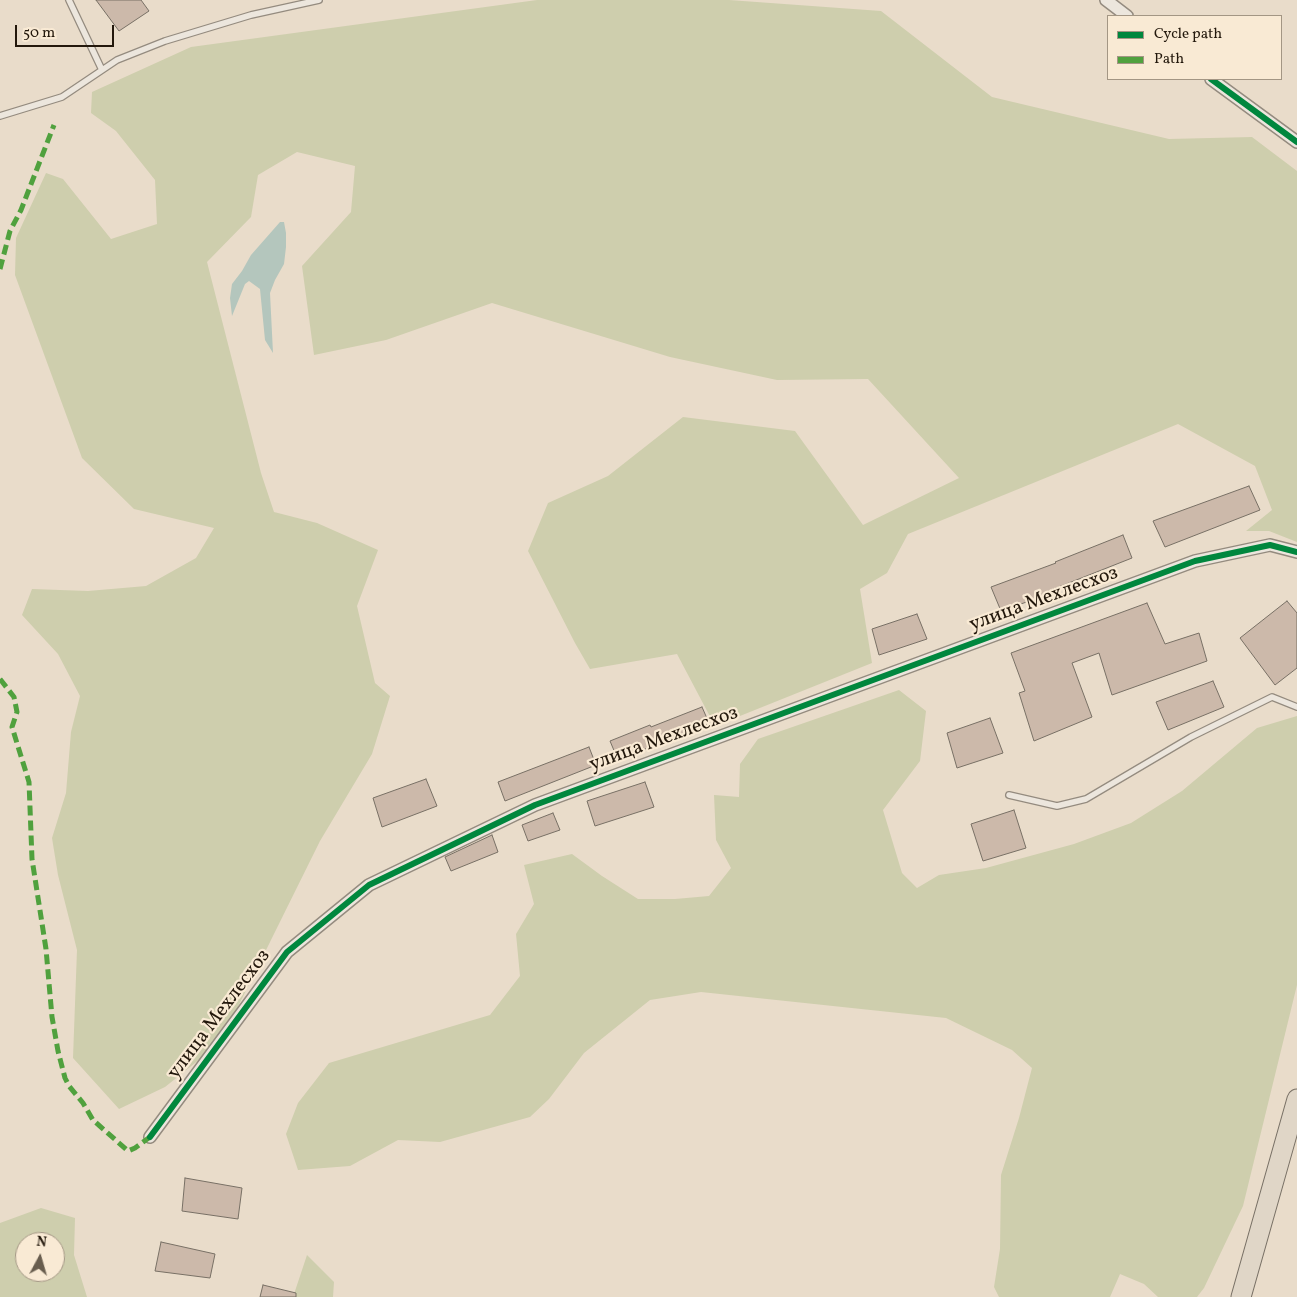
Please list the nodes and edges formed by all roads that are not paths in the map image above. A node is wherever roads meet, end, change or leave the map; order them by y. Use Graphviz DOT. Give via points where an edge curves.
graph roads {
  1 [pos="69,0"];
  2 [pos="319,0"];
  3 [pos="1106,0"];
  4 [pos="1126,15"];
  5 [pos="102,70"];
  6 [pos="1212,80"];
  7 [pos="0,116"];
  8 [pos="1297,142"];
  9 [pos="1297,552"];
  10 [pos="1297,707"];
  11 [pos="1009,795"];
  12 [pos="1297,1099"];
  13 [pos="150,1137"];
  14 [pos="1241,1297"];
  1 -- 5 [label="lane"];
  2 -- 5 [label="lane" via="251,15 165,41 117,60"];
  3 -- 4 [label="street"];
  5 -- 7 [label="lane" via="62,97"];
  6 -- 8 [label="street"];
  9 -- 13 [label="street, улица Мехлесхоз" via="1270,545 1195,562 535,805 369,885 287,952"];
  10 -- 11 [label="lane" via="1272,697 1190,737 1086,799 1057,806"];
  12 -- 14 [label="main road"];
}
